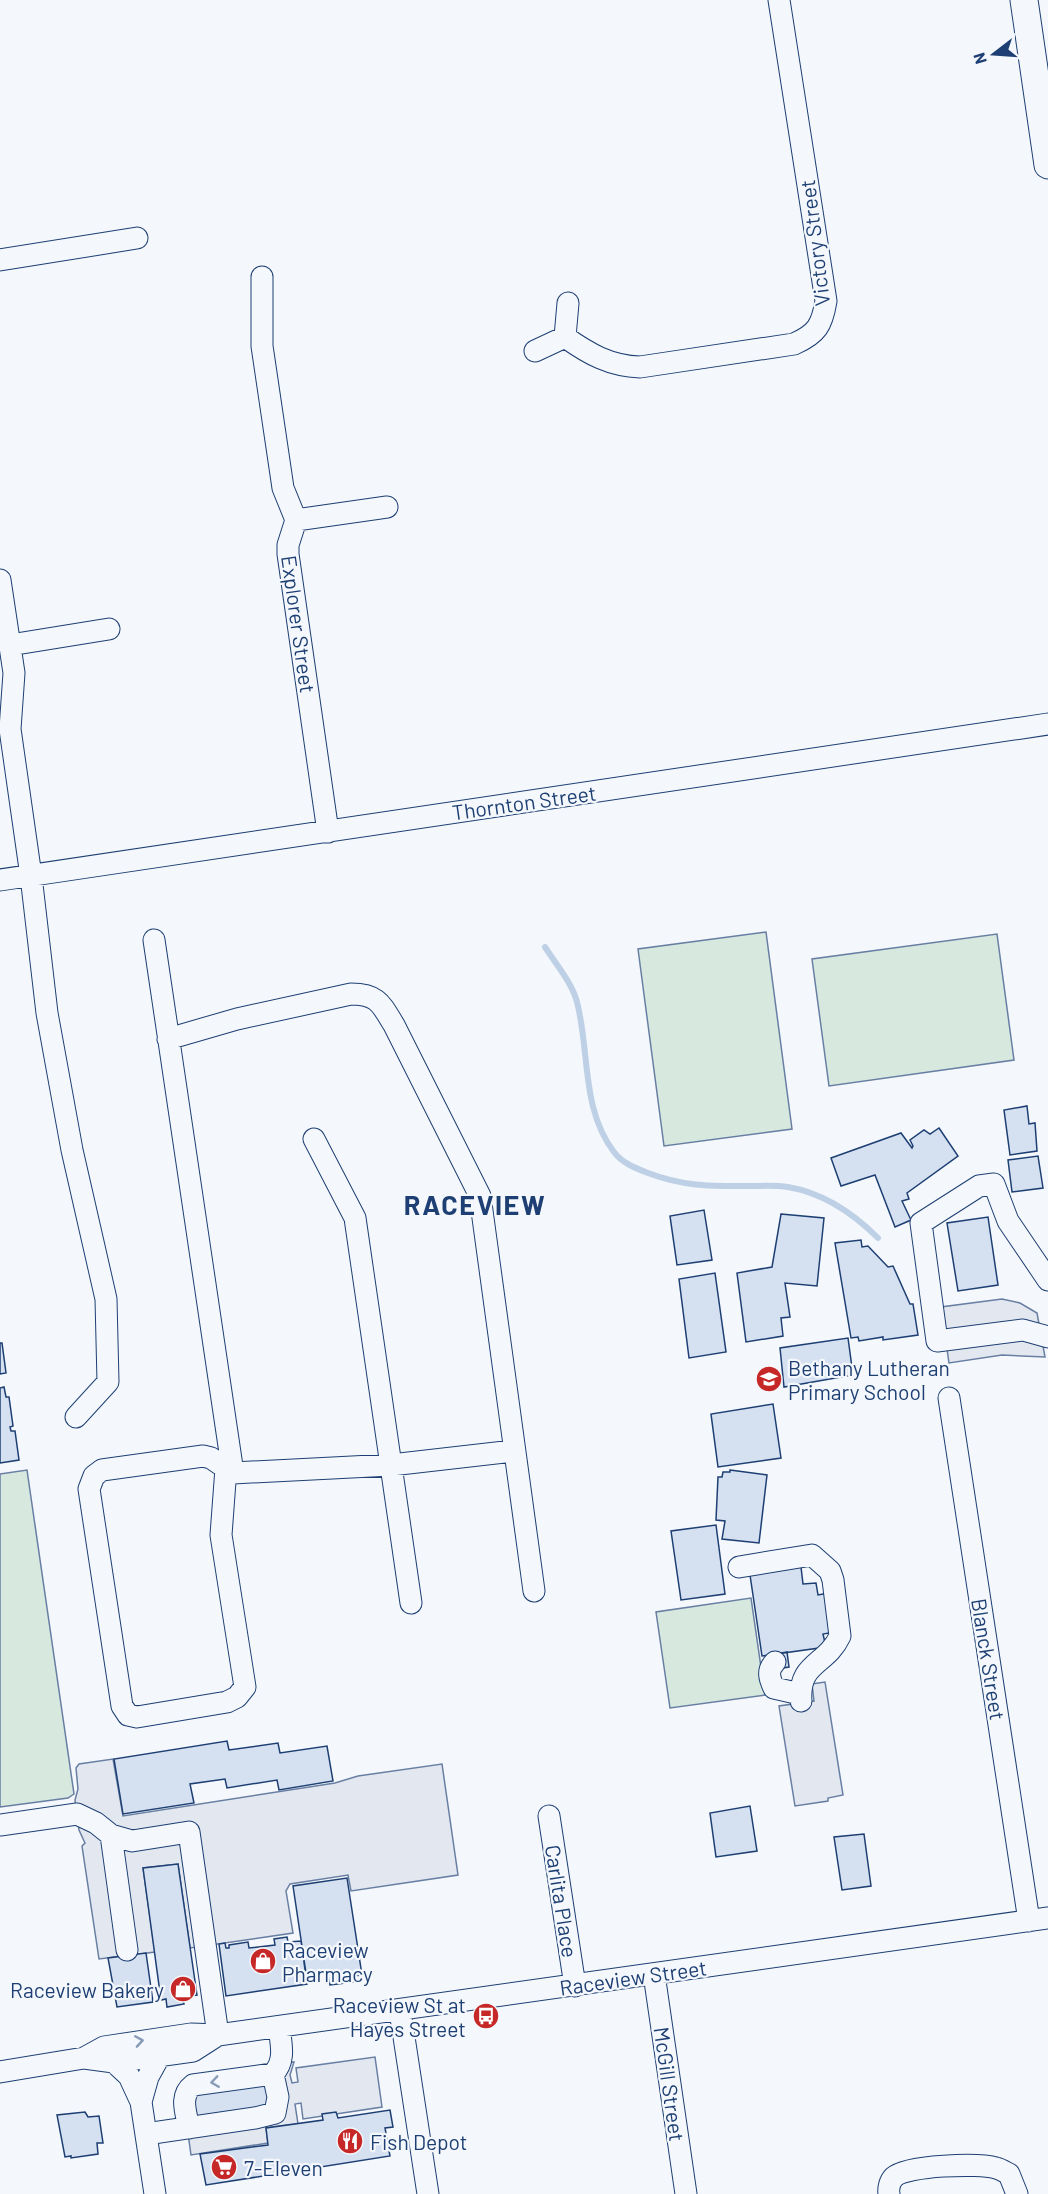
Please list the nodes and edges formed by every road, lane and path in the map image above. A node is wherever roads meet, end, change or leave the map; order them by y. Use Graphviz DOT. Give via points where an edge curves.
graph roads {
  1 [pos="779,0"];
  2 [pos="1024,0"];
  3 [pos="1048,165"];
  4 [pos="137,238"];
  5 [pos="0,260"];
  6 [pos="262,277"];
  7 [pos="568,303"];
  8 [pos="565,337"];
  9 [pos="535,351"];
  10 [pos="387,507"];
  11 [pos="296,520"];
  12 [pos="0,580"];
  13 [pos="109,629"];
  14 [pos="10,645"];
  15 [pos="1048,724"];
  16 [pos="328,831"];
  17 [pos="31,876"];
  18 [pos="0,880"];
  19 [pos="153,940"];
  20 [pos="168,1039"];
  21 [pos="314,1139"];
  22 [pos="1048,1280"];
  23 [pos="1048,1337"];
  24 [pos="949,1398"];
  25 [pos="76,1417"];
  26 [pos="513,1451"];
  27 [pos="391,1465"];
  28 [pos="229,1470"];
  29 [pos="740,1567"];
  30 [pos="534,1591"];
  31 [pos="411,1603"];
  32 [pos="802,1690"];
  33 [pos="549,1816"];
  34 [pos="0,1826"];
  35 [pos="111,1835"];
  36 [pos="1038,1919"];
  37 [pos="127,1950"];
  38 [pos="654,1974"];
  39 [pos="575,1986"];
  40 [pos="400,2011"];
  41 [pos="279,2027"];
  42 [pos="218,2035"];
  43 [pos="159,2057"];
  44 [pos="84,2058"];
  45 [pos="114,2062"];
  46 [pos="0,2072"];
  47 [pos="273,2074"];
  48 [pos="141,2102"];
  49 [pos="189,2128"];
  50 [pos="146,2134"];
  51 [pos="155,2194"];
  52 [pos="428,2194"];
  53 [pos="686,2194"];
  54 [pos="889,2194"];
  55 [pos="1017,2194"];
  1 -- 8 [label="street, Victory Street" via="826,301 817,330 794,344 640,367 605,361"];
  2 -- 3 [label="main road"];
  4 -- 5 [label="street"];
  6 -- 11 [label="street" via="262,346 283,488"];
  7 -- 8 [label="street"];
  8 -- 9 [label="street"];
  10 -- 11 [label="street"];
  11 -- 16 [label="street, Explorer Street" via="288,554"];
  12 -- 14 [label="street"];
  13 -- 14 [label="street"];
  14 -- 17 [label="street" via="14,674 10,729"];
  15 -- 16 [label="street, Thornton Street"];
  16 -- 17 [label="street, Thornton Street"];
  17 -- 18 [label="street, Thornton Street"];
  17 -- 25 [label="street" via="47,1013 106,1299 108,1382"];
  19 -- 20 [label="street"];
  20 -- 26 [label="street" via="351,994 367,994 379,1002 480,1196"];
  20 -- 28 [label="street"];
  21 -- 27 [label="street" via="355,1218"];
  22 -- 23 [label="street" via="1008,1221 994,1184 980,1186 921,1223 937,1341 1023,1330"];
  24 -- 36 [label="street, Blanck Street"];
  26 -- 27 [label="street"];
  26 -- 30 [label="street"];
  27 -- 28 [label="street"];
  27 -- 31 [label="street"];
  28 -- 28 [label="street" via="221,1535 245,1687 227,1702 137,1717 128,1715 122,1706 89,1489 94,1476 102,1470 202,1456"];
  29 -- 32 [label="street" via="812,1555 830,1571 840,1636"];
  32 -- 32 [label="street" via="774,1688 770,1670 782,1661 799,1665"];
  33 -- 39 [label="street, Carlita Place"];
  34 -- 35 [label="street" via="77,1814"];
  35 -- 37 [label="street"];
  35 -- 42 [label="street" via="132,1841 189,1832"];
  36 -- 38 [label="street, Raceview Street"];
  38 -- 39 [label="street, Raceview Street"];
  38 -- 53 [label="street, McGill Street"];
  39 -- 40 [label="street, Raceview Street"];
  40 -- 41 [label="street, Raceview Street"];
  40 -- 52 [label="street"];
  41 -- 42 [label="street, Raceview Street"];
  41 -- 47 [label="street" via="282,2059"];
  42 -- 43 [label="street, Raceview Street" via="193,2051"];
  44 -- 42 [label="street, Raceview Street, one-way" via="104,2047 191,2034"];
  43 -- 45 [label="street, Raceview Street"];
  43 -- 48 [label="street"];
  44 -- 45 [label="street, Raceview Street"];
  44 -- 46 [label="street, Raceview Street"];
  45 -- 48 [label="street" via="129,2076"];
  47 -- 49 [label="street" via="278,2097 275,2112"];
  47 -- 49 [label="street, one-way" via="193,2085 184,2098"];
  48 -- 50 [label="street"];
  49 -- 50 [label="street"];
  50 -- 51 [label="street"];
  54 -- 55 [label="street" via="893,2178 903,2172 955,2164 996,2167 1009,2174"];
}
